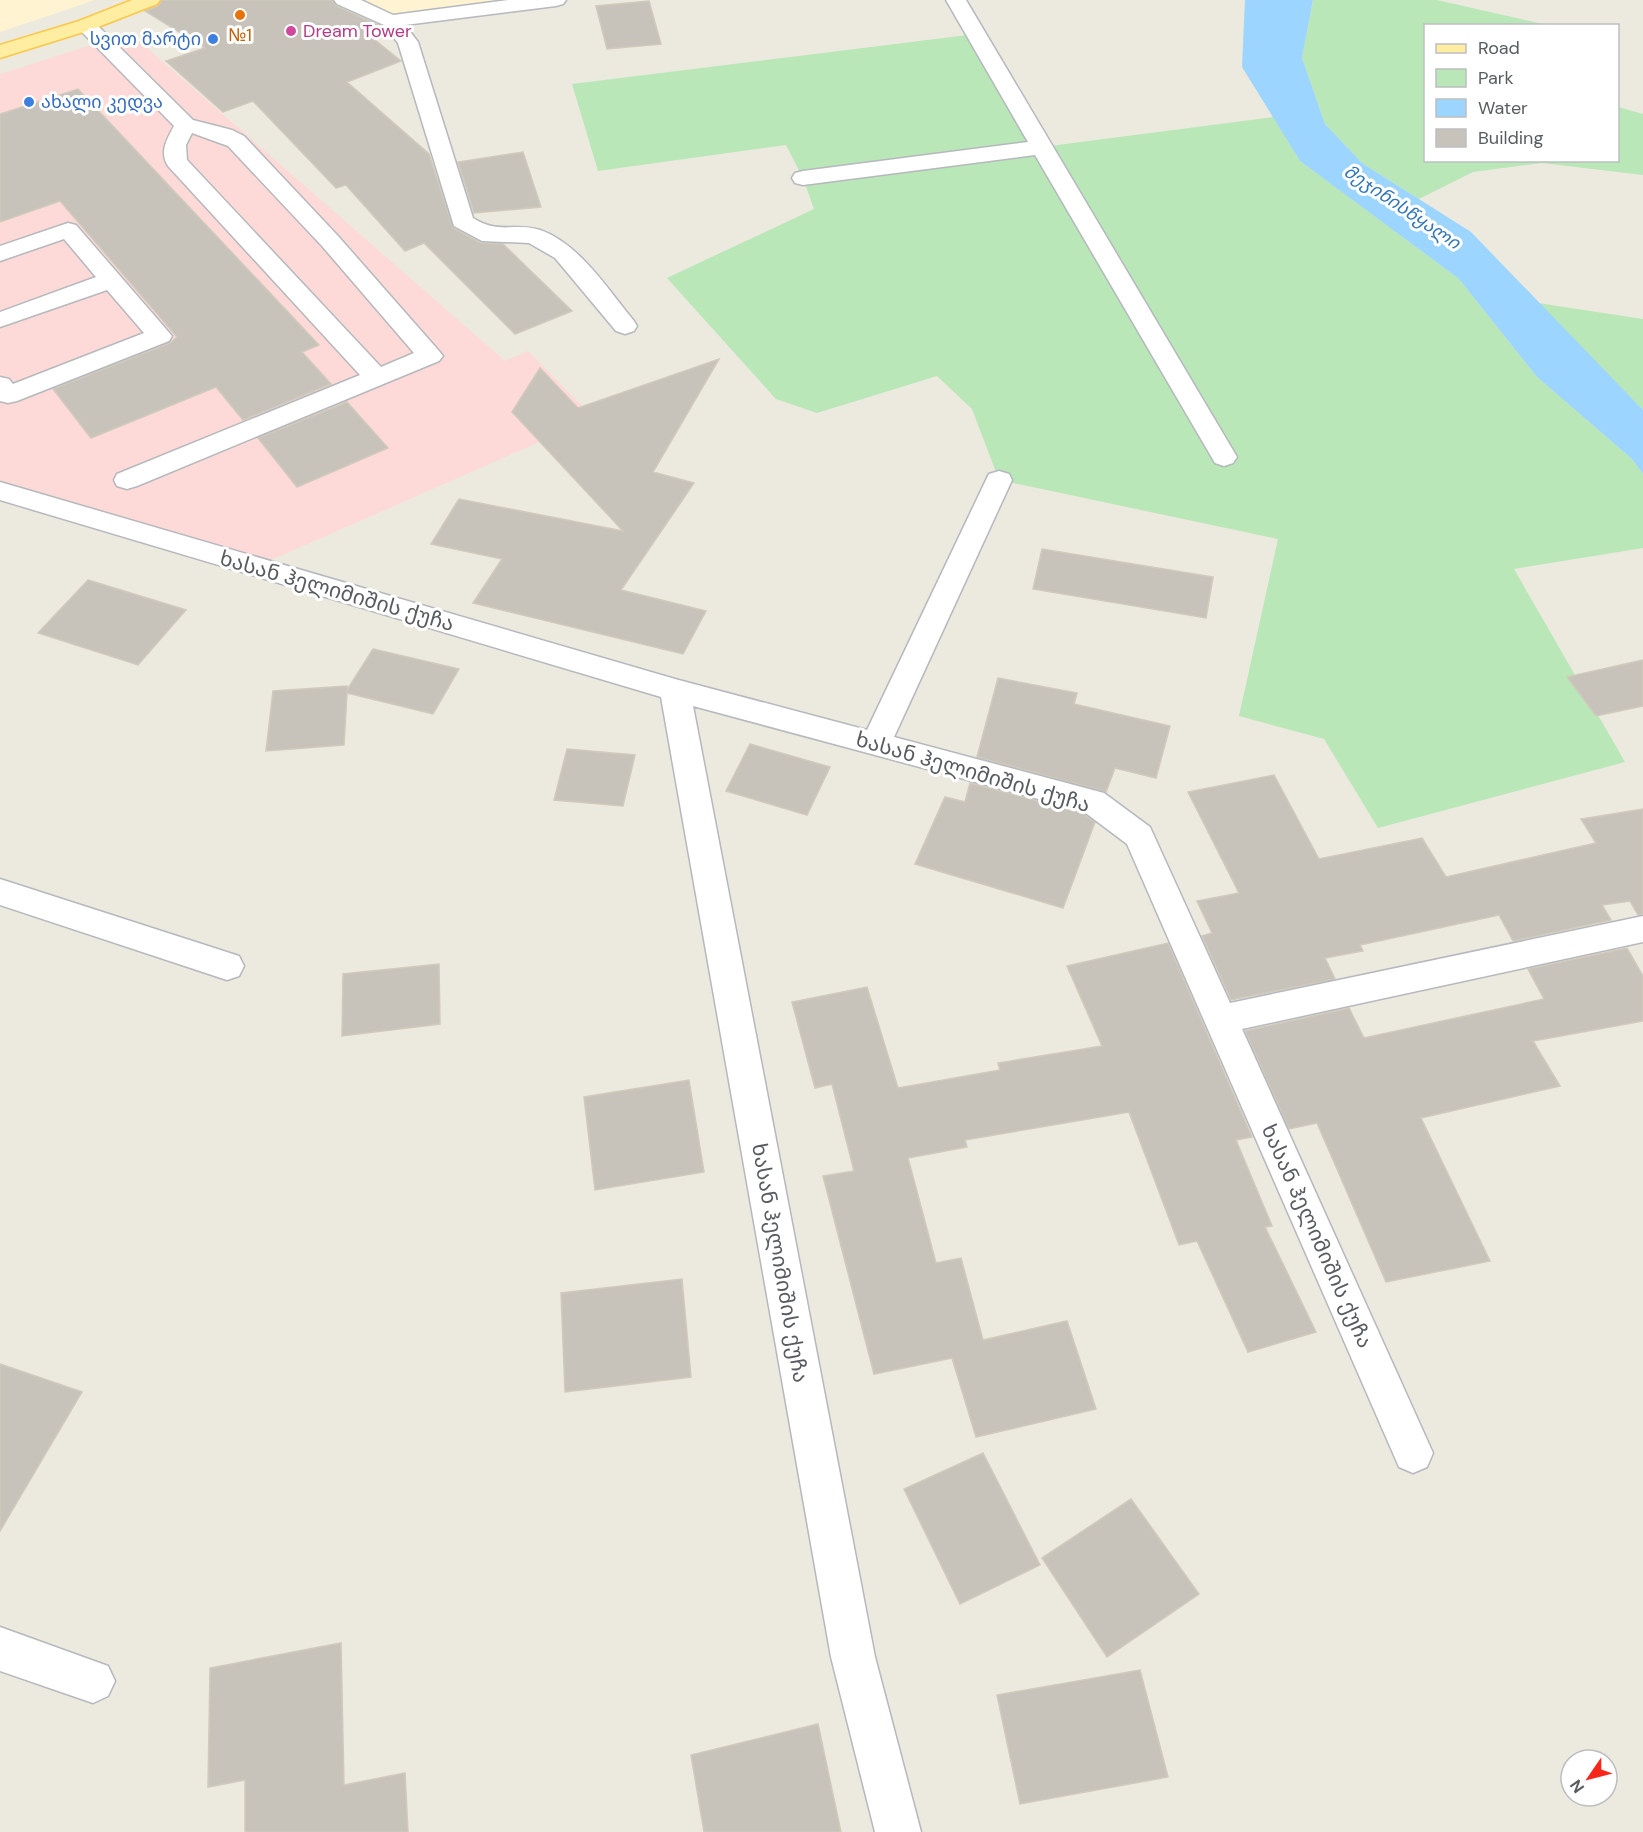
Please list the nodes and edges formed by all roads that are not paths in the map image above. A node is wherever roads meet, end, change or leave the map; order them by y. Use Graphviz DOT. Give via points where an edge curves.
graph roads {
  1 [pos="150,0"];
  2 [pos="344,0"];
  3 [pos="556,0"];
  4 [pos="956,0"];
  5 [pos="391,21"];
  6 [pos="86,25"];
  7 [pos="0,52"];
  8 [pos="185,125"];
  9 [pos="1042,147"];
  10 [pos="803,178"];
  11 [pos="0,254"];
  12 [pos="111,279"];
  13 [pos="0,320"];
  14 [pos="625,327"];
  15 [pos="376,377"];
  16 [pos="3,392"];
  17 [pos="1224,457"];
  18 [pos="127,480"];
  19 [pos="999,480"];
  20 [pos="0,491"];
  21 [pos="675,690"];
  22 [pos="875,745"];
  23 [pos="0,892"];
  24 [pos="1643,929"];
  25 [pos="227,966"];
  26 [pos="1221,1019"];
  27 [pos="1413,1453"];
  28 [pos="0,1649"];
  29 [pos="93,1681"];
  30 [pos="898,1832"];
  1 -- 6 [label="main road"];
  2 -- 5 [label="street"];
  3 -- 5 [label="street"];
  4 -- 9 [label="street"];
  5 -- 14 [label="street" via="408,42 462,221 482,234 534,236 563,253"];
  6 -- 7 [label="main road"];
  6 -- 8 [label="street"];
  8 -- 15 [label="street" via="176,145 176,161"];
  8 -- 15 [label="street" via="236,141 430,356"];
  9 -- 10 [label="street"];
  9 -- 17 [label="street"];
  11 -- 12 [label="street" via="68,230"];
  12 -- 13 [label="street"];
  12 -- 16 [label="street" via="160,336"];
  15 -- 18 [label="street"];
  19 -- 22 [label="street"];
  20 -- 21 [label="street, ხასან ჰელიმიშის ქუჩა"];
  21 -- 22 [label="street, ხასან ჰელიმიშის ქუჩა"];
  21 -- 30 [label="street, ხასან ჰელიმიშის ქუჩა" via="853,1657"];
  22 -- 26 [label="street, ხასან ჰელიმიშის ქუჩა" via="1093,802 1139,836"];
  23 -- 25 [label="street"];
  24 -- 26 [label="street"];
  26 -- 27 [label="street, ხასან ჰელიმიშის ქუჩა"];
  28 -- 29 [label="street"];
}
